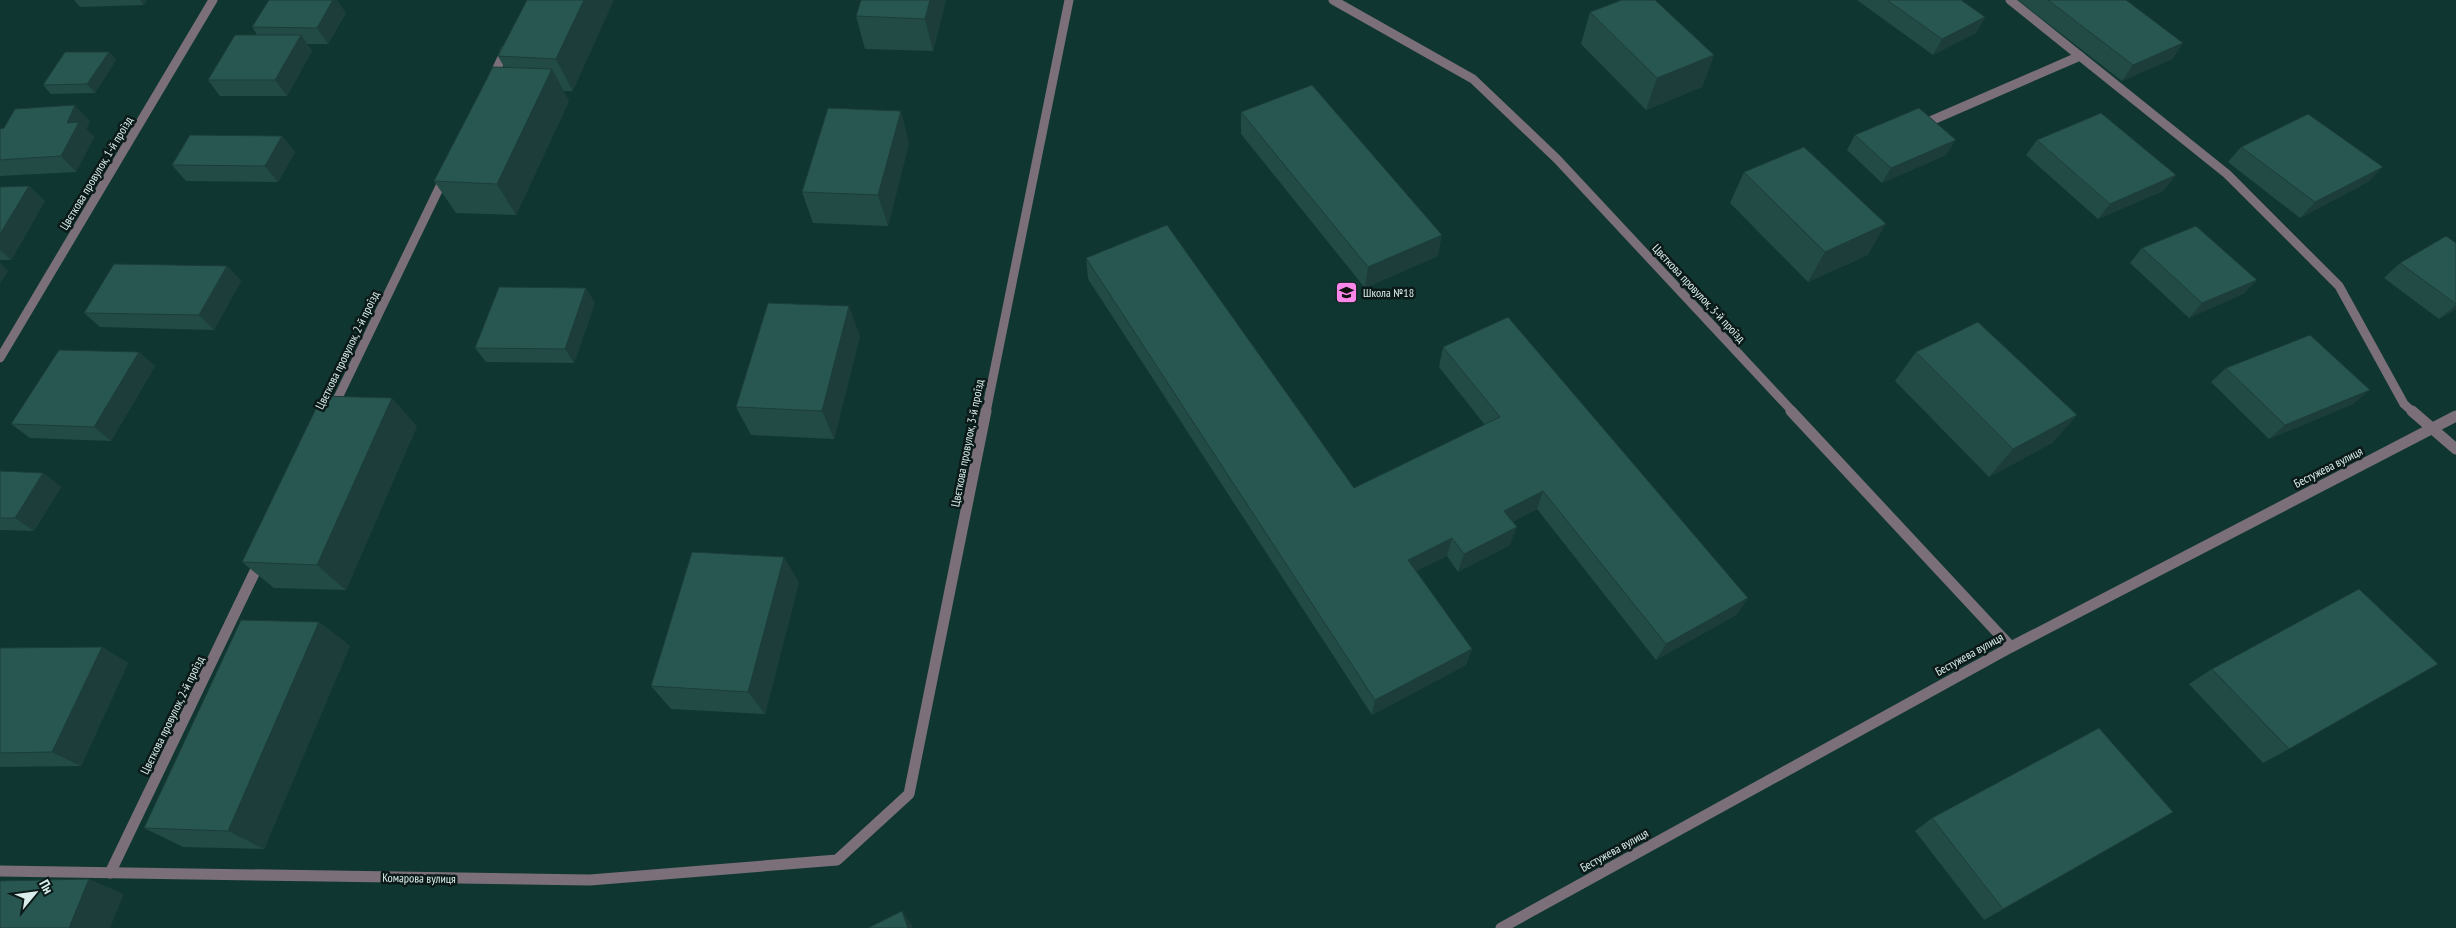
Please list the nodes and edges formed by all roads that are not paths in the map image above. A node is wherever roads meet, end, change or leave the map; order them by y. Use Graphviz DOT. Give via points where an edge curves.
graph roads {
  1 [pos="213,0"];
  2 [pos="1069,0"];
  3 [pos="1333,0"];
  4 [pos="2010,0"];
  5 [pos="512,36"];
  6 [pos="2080,56"];
  7 [pos="486,90"];
  8 [pos="1928,122"];
  9 [pos="447,171"];
  10 [pos="0,358"];
  11 [pos="330,414"];
  12 [pos="2456,416"];
  13 [pos="2431,429"];
  14 [pos="2456,449"];
  15 [pos="266,549"];
  16 [pos="2011,646"];
  17 [pos="837,860"];
  18 [pos="0,871"];
  19 [pos="110,873"];
  20 [pos="1501,928"];
  1 -- 10 [label="street, Цвєткова провулок, 1-й проїзд"];
  2 -- 17 [label="street, Цвєткова провулок, 3-й проїзд" via="909,794"];
  3 -- 16 [label="street, Цвєткова провулок, 3-й проїзд" via="1473,79 1557,159"];
  4 -- 6 [label="street"];
  5 -- 7 [label="street"];
  6 -- 8 [label="street"];
  6 -- 13 [label="street" via="2227,174 2339,286 2404,404"];
  9 -- 11 [label="street, Цвєткова провулок, 2-й проїзд"];
  12 -- 13 [label="street, Бестужева вулиця"];
  13 -- 14 [label="street"];
  13 -- 16 [label="street, Бестужева вулиця"];
  15 -- 19 [label="street, Цвєткова провулок, 2-й проїзд"];
  16 -- 20 [label="street, Бестужева вулиця"];
  17 -- 19 [label="street, Комарова вулиця" via="590,880"];
  18 -- 19 [label="street, Комарова вулиця"];
}
